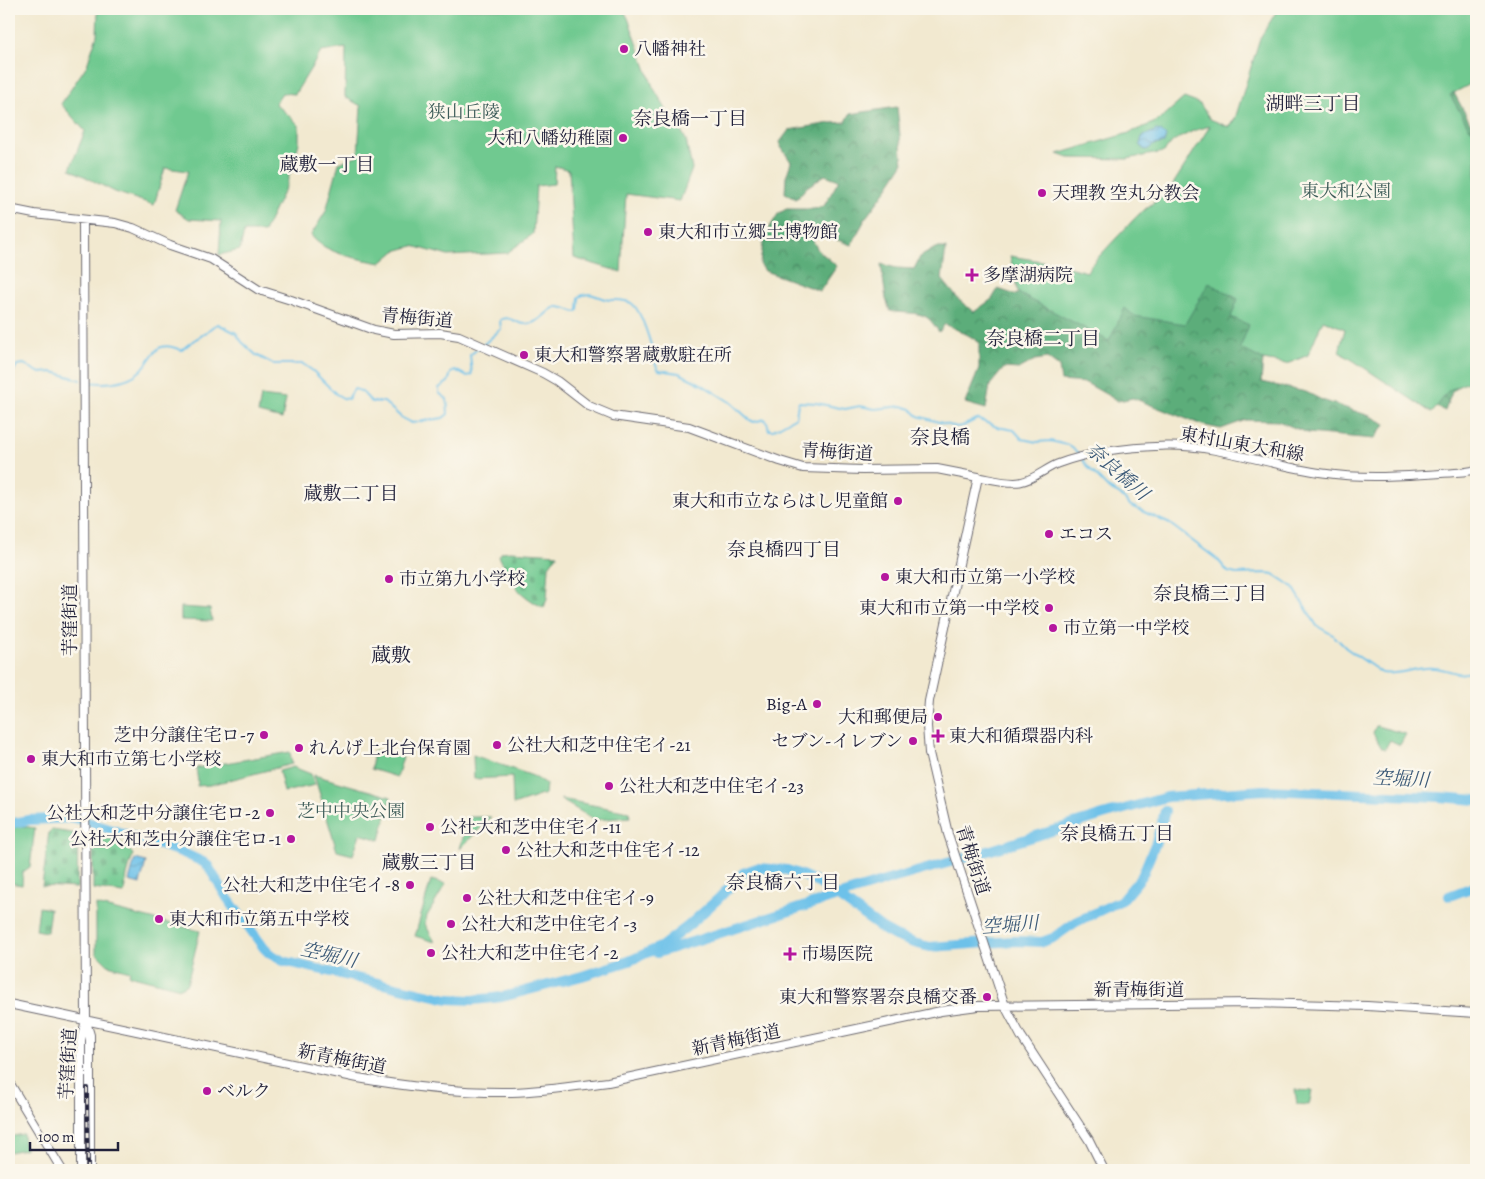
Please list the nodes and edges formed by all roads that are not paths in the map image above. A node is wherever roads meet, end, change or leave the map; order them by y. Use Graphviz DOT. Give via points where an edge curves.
graph roads {
  1 [pos="9,209"];
  2 [pos="83,220"];
  3 [pos="1476,470"];
  4 [pos="978,477"];
  5 [pos="9,1004"];
  6 [pos="1005,1006"];
  7 [pos="1476,1012"];
  8 [pos="86,1020"];
  9 [pos="9,1082"];
  10 [pos="62,1170"];
  11 [pos="81,1170"];
  12 [pos="90,1170"];
  13 [pos="1104,1170"];
  1 -- 2 [label="main road, 青梅街道"];
  2 -- 4 [label="main road, 青梅街道" via="115,223 139,230 211,259 259,290 374,330 394,334 455,335 547,375 589,406 621,418 689,427 803,468 937,469"];
  2 -- 8 [label="main road, 芋窪街道"];
  3 -- 4 [label="main road, 東村山東大和線" via="1344,475 1182,446 1133,448 1085,456 1056,464 1019,482"];
  4 -- 6 [label="main road, 青梅街道" via="932,681 927,732 929,753 953,851"];
  5 -- 8 [label="main road, 新青梅街道"];
  6 -- 7 [label="main road, 新青梅街道" via="1253,1003"];
  6 -- 8 [label="main road, 新青梅街道" via="978,1006 942,1012 608,1082 515,1092 441,1090 393,1084"];
  6 -- 13 [label="main road, 青梅街道" via="1089,1140"];
  8 -- 11 [label="main road, 芋窪街道" via="81,1040"];
  8 -- 12 [label="main road, 芋窪街道" via="90,1035"];
  9 -- 10 [label="main road"];
}
